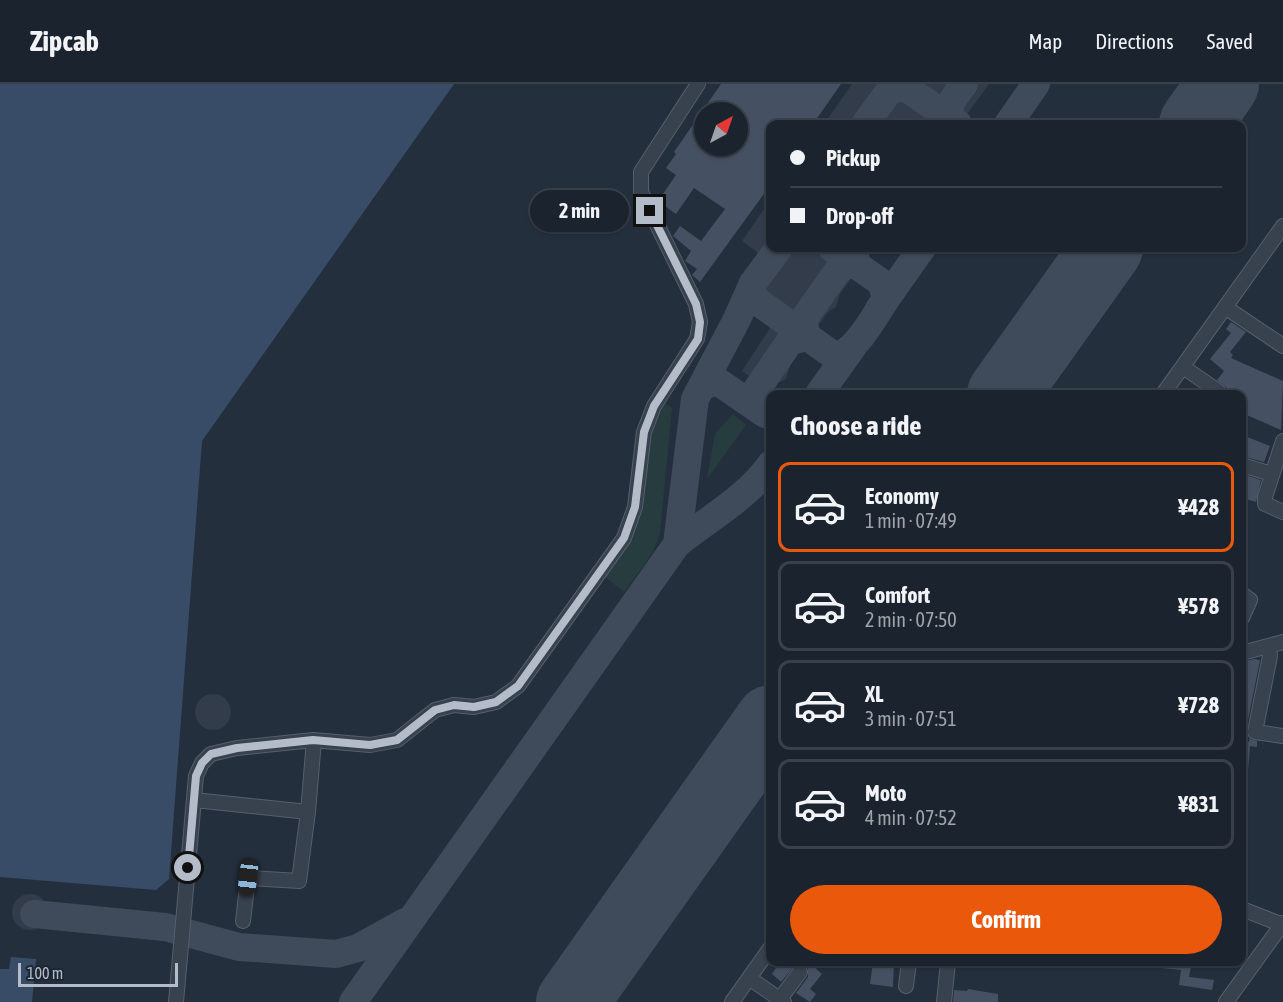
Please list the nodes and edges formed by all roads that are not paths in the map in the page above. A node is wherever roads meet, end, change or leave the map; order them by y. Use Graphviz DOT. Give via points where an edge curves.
graph roads {
  1 [pos="698,84"];
  2 [pos="1283,226"];
  3 [pos="1226,307"];
  4 [pos="1283,346"];
  5 [pos="1183,367"];
  6 [pos="1166,390"];
  7 [pos="1217,390"];
  8 [pos="1281,449"];
  9 [pos="1246,466"];
  10 [pos="1272,474"];
  11 [pos="1283,512"];
  12 [pos="1283,642"];
  13 [pos="1269,646"];
  14 [pos="1246,652"];
  15 [pos="1248,731"];
  16 [pos="1283,736"];
  17 [pos="314,740"];
  18 [pos="194,800"];
  19 [pos="308,812"];
  20 [pos="1246,910"];
  21 [pos="243,921"];
  22 [pos="1283,924"];
  23 [pos="766,954"];
  24 [pos="908,966"];
  25 [pos="948,966"];
  26 [pos="800,972"];
  27 [pos="749,978"];
  28 [pos="906,986"];
  29 [pos="782,1001"];
  30 [pos="176,1002"];
  31 [pos="732,1002"];
  32 [pos="944,1002"];
  33 [pos="1226,1002"];
  1 -- 17 [label="street" via="641,172 641,192 696,304 700,322 698,339 654,406 644,432 635,507 624,538 518,686 496,702 435,710 397,740 370,745"];
  2 -- 3 [label="street"];
  3 -- 4 [label="street"];
  3 -- 5 [label="street"];
  5 -- 6 [label="street"];
  5 -- 7 [label="street"];
  8 -- 10 [label="street"];
  9 -- 10 [label="street"];
  10 -- 11 [label="street" via="1265,504"];
  12 -- 13 [label="street"];
  13 -- 14 [label="street"];
  13 -- 15 [label="street" via="1270,656"];
  15 -- 16 [label="street"];
  17 -- 18 [label="street" via="211,754 196,776"];
  17 -- 19 [label="street"];
  18 -- 19 [label="street"];
  18 -- 30 [label="street"];
  19 -- 21 [label="street" via="299,881 248,878"];
  20 -- 22 [label="street"];
  22 -- 33 [label="street"];
  23 -- 27 [label="street"];
  24 -- 28 [label="street"];
  25 -- 32 [label="street"];
  26 -- 29 [label="street"];
  27 -- 29 [label="street"];
  27 -- 31 [label="street"];
}
